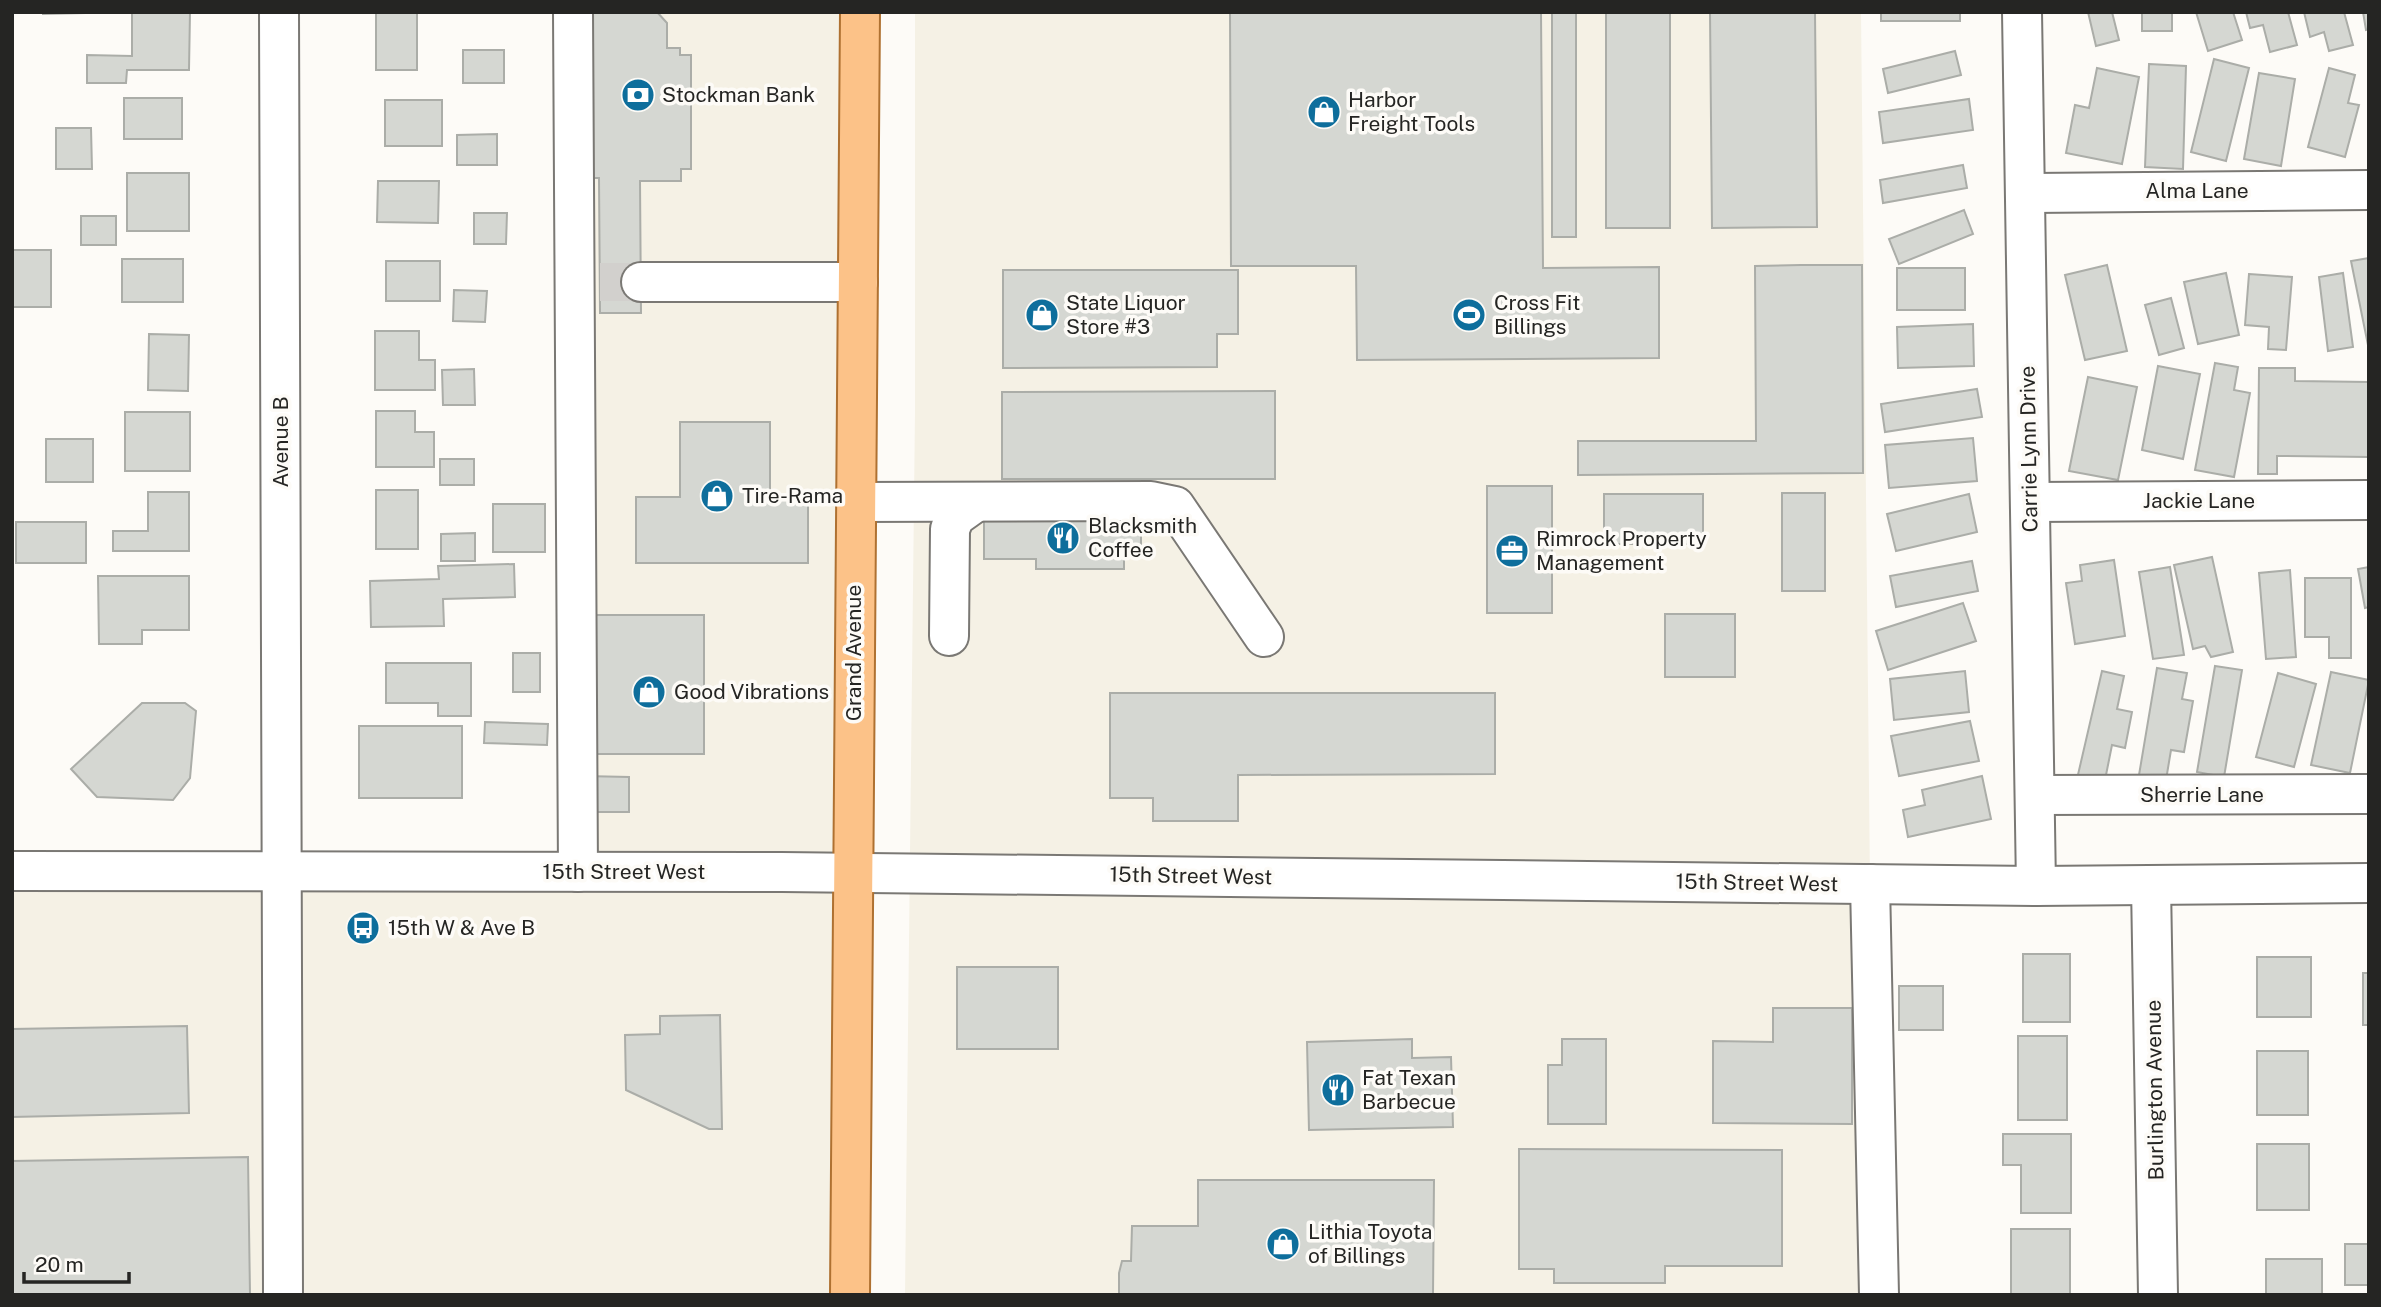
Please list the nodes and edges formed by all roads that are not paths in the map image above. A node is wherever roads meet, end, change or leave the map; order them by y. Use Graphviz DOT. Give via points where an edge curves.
graph roads {
  1 [pos="279,12"];
  2 [pos="573,12"];
  3 [pos="860,12"];
  4 [pos="2022,12"];
  5 [pos="2369,190"];
  6 [pos="2025,193"];
  7 [pos="641,282"];
  8 [pos="858,282"];
  9 [pos="2369,500"];
  10 [pos="856,502"];
  11 [pos="976,502"];
  12 [pos="2030,502"];
  13 [pos="948,636"];
  14 [pos="1264,637"];
  15 [pos="2369,794"];
  16 [pos="2035,795"];
  17 [pos="12,870"];
  18 [pos="283,871"];
  19 [pos="578,872"];
  20 [pos="852,873"];
  21 [pos="2369,883"];
  22 [pos="1870,884"];
  23 [pos="2151,885"];
  24 [pos="2036,887"];
  25 [pos="283,1295"];
  26 [pos="850,1295"];
  27 [pos="1879,1295"];
  28 [pos="2158,1295"];
  1 -- 18 [label="street, Avenue B"];
  2 -- 19 [label="street" via="587,282"];
  3 -- 8 [label="main road, Grand Avenue"];
  4 -- 6 [label="street, Carrie Lynn Drive"];
  5 -- 6 [label="street, Alma Lane"];
  6 -- 12 [label="street, Carrie Lynn Drive"];
  7 -- 8 [label="street"];
  8 -- 10 [label="main road, Grand Avenue"];
  9 -- 12 [label="street, Jackie Lane"];
  10 -- 11 [label="street"];
  10 -- 20 [label="main road, Grand Avenue"];
  11 -- 13 [label="street" via="955,517 950,529"];
  11 -- 14 [label="street" via="1151,501 1175,506"];
  12 -- 16 [label="street, Carrie Lynn Drive"];
  15 -- 16 [label="street, Sherrie Lane"];
  16 -- 24 [label="street, Carrie Lynn Drive"];
  17 -- 18 [label="street, 15th Street West"];
  18 -- 19 [label="street, 15th Street West"];
  18 -- 25 [label="street, Avenue B"];
  19 -- 20 [label="street, 15th Street West"];
  20 -- 22 [label="street, 15th Street West"];
  20 -- 26 [label="main road, Grand Avenue"];
  21 -- 23 [label="street, 15th Street West"];
  22 -- 24 [label="street, 15th Street West"];
  22 -- 27 [label="street"];
  23 -- 24 [label="street, 15th Street West"];
  23 -- 28 [label="street, Burlington Avenue"];
}
